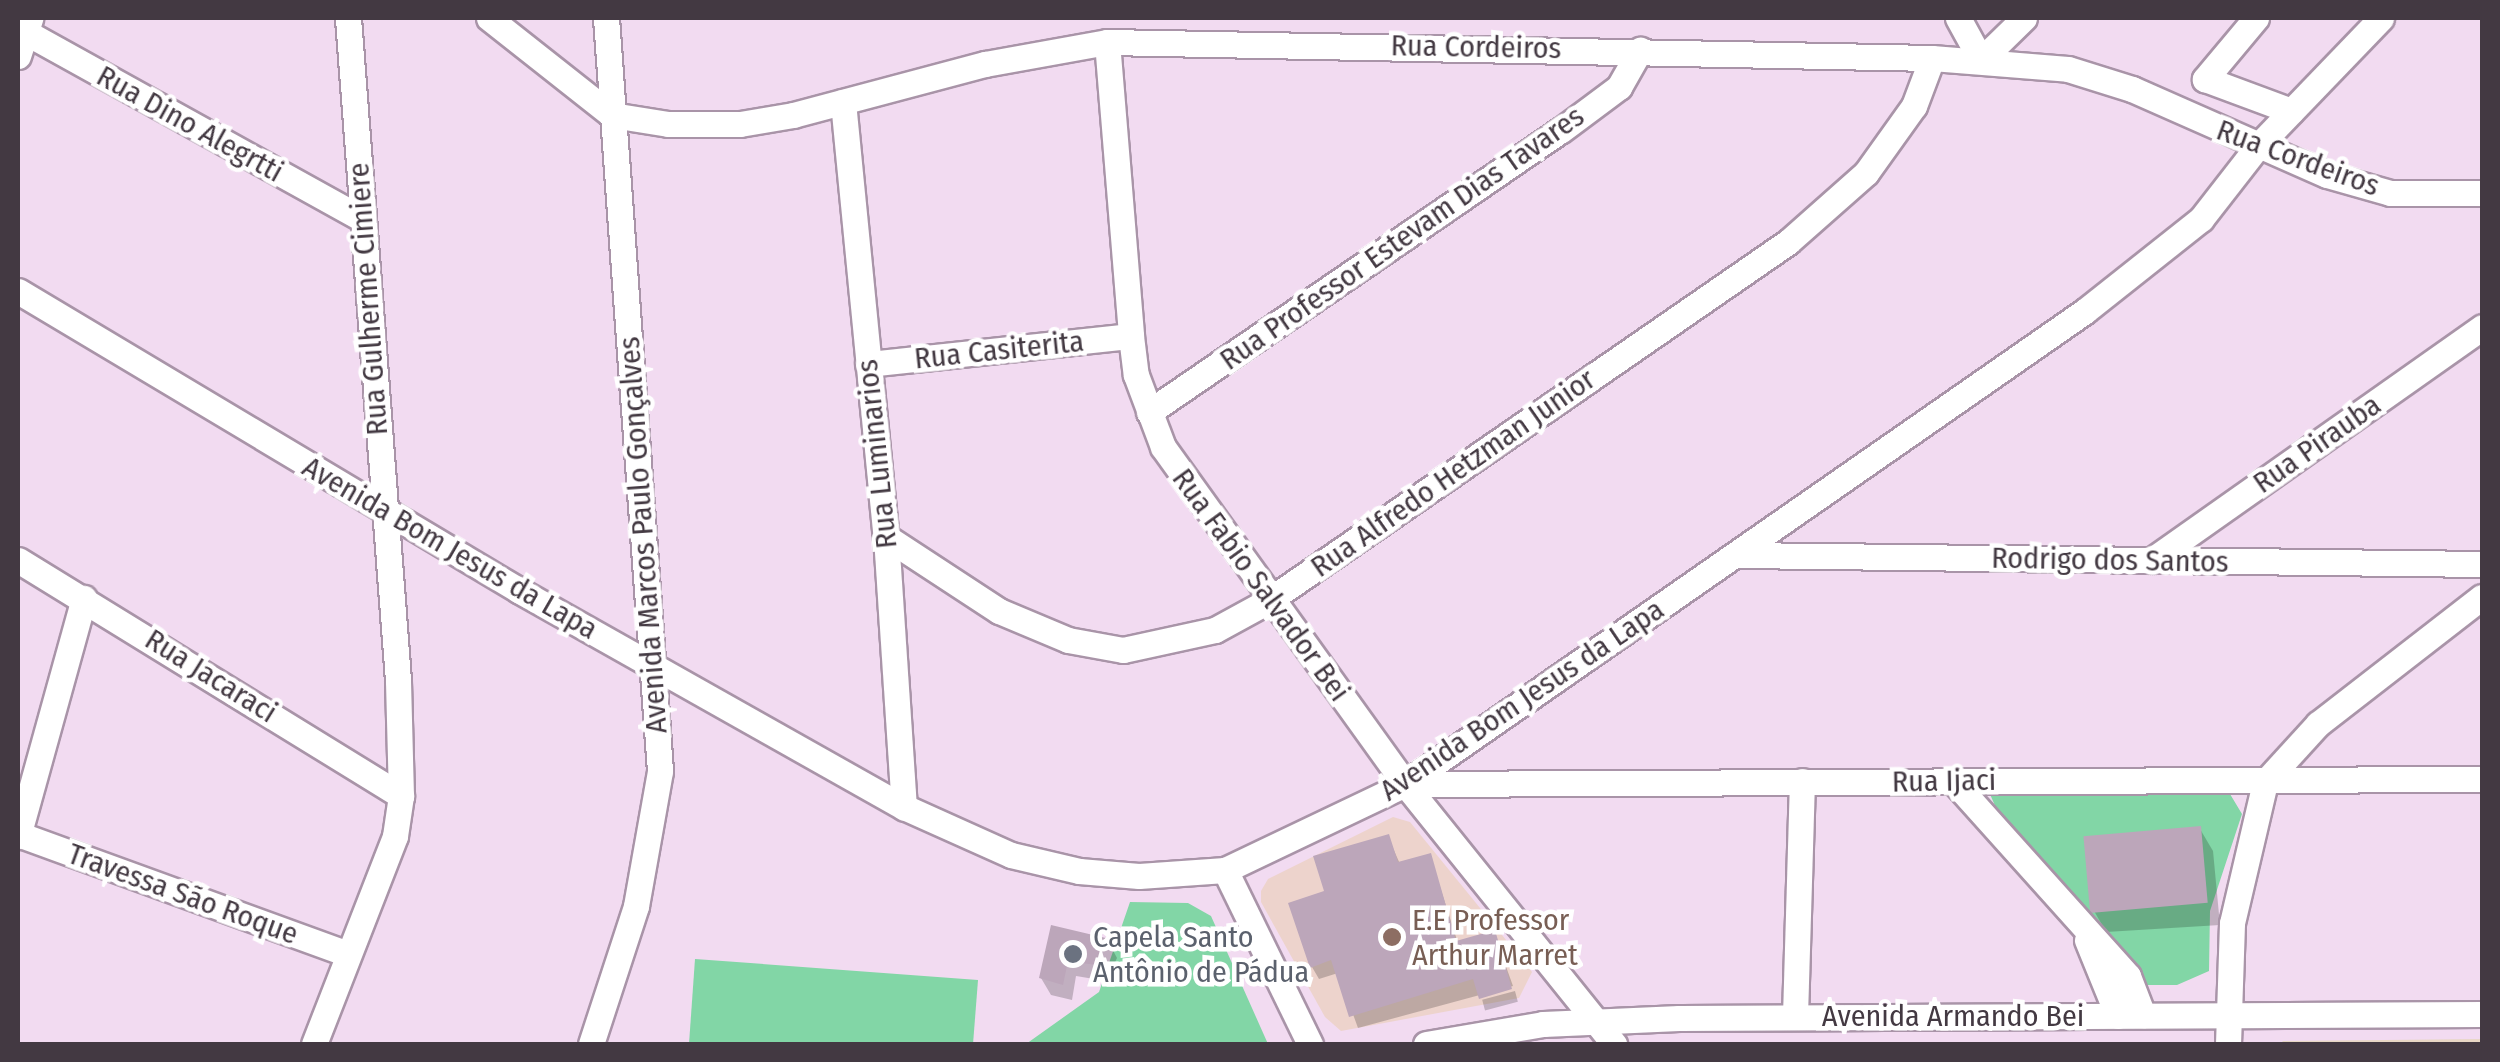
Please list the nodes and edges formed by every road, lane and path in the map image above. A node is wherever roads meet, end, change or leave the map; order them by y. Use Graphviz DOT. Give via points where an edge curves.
graph roads {
  1 [pos="348,18"];
  2 [pos="489,18"];
  3 [pos="606,18"];
  4 [pos="1958,18"];
  5 [pos="2024,18"];
  6 [pos="2256,18"];
  7 [pos="2381,18"];
  8 [pos="23,34"];
  9 [pos="1107,42"];
  10 [pos="1640,50"];
  11 [pos="1932,58"];
  12 [pos="1981,60"];
  13 [pos="844,102"];
  14 [pos="2291,111"];
  15 [pos="612,115"];
  16 [pos="2256,146"];
  17 [pos="2482,193"];
  18 [pos="362,219"];
  19 [pos="18,292"];
  20 [pos="2482,328"];
  21 [pos="1131,336"];
  22 [pos="868,364"];
  23 [pos="1149,412"];
  24 [pos="383,510"];
  25 [pos="886,537"];
  26 [pos="1738,555"];
  27 [pos="18,560"];
  28 [pos="2152,560"];
  29 [pos="2482,564"];
  30 [pos="84,598"];
  31 [pos="2482,598"];
  32 [pos="1268,601"];
  33 [pos="656,667"];
  34 [pos="2482,779"];
  35 [pos="1802,781"];
  36 [pos="2266,782"];
  37 [pos="1956,783"];
  38 [pos="1405,784"];
  39 [pos="401,796"];
  40 [pos="904,807"];
  41 [pos="18,835"];
  42 [pos="1225,870"];
  43 [pos="348,954"];
  44 [pos="2224,1014"];
  45 [pos="2482,1014"];
  46 [pos="2130,1015"];
  47 [pos="1795,1016"];
  48 [pos="1600,1020"];
  49 [pos="314,1044"];
  50 [pos="591,1044"];
  51 [pos="1310,1044"];
  52 [pos="1426,1044"];
  53 [pos="1614,1044"];
  54 [pos="2228,1044"];
  1 -- 18 [label="street, Rua Gulherme Cimiere"];
  2 -- 15 [label="street"];
  3 -- 15 [label="street, Avenida Marcos Paulo Gonçalves"];
  4 -- 12 [label="street"];
  5 -- 12 [label="street"];
  6 -- 14 [label="street" via="2205,78"];
  7 -- 14 [label="street, Avenida Bom Jesus da Lapa"];
  8 -- 18 [label="street, Rua Dino Alegrtti"];
  9 -- 10 [label="street, Rua Cordeiros"];
  9 -- 13 [label="street, Rua Cordeiros" via="985,64"];
  9 -- 21 [label="street, Rua Fabio Salvador Bei"];
  10 -- 11 [label="street, Rua Cordeiros"];
  10 -- 23 [label="street, Rua Professor Estevam Dias Tavares" via="1618,87 1560,131"];
  11 -- 12 [label="street, Rua Cordeiros"];
  11 -- 32 [label="street, Rua Alfredo Hetzman Junior" via="1914,106 1866,173 1788,242"];
  12 -- 16 [label="street, Rua Cordeiros" via="2068,69 2132,89"];
  13 -- 15 [label="street, Rua Cordeiros" via="740,124"];
  13 -- 22 [label="street, Rua Luminarios"];
  14 -- 16 [label="street, Avenida Bom Jesus da Lapa"];
  15 -- 33 [label="street, Avenida Marcos Paulo Gonçalves"];
  16 -- 17 [label="street, Rua Cordeiros" via="2390,193"];
  16 -- 26 [label="street, Avenida Bom Jesus da Lapa" via="2201,219 2153,260"];
  18 -- 24 [label="street, Rua Gulherme Cimiere"];
  19 -- 24 [label="street, Avenida Bom Jesus da Lapa"];
  20 -- 28 [label="street, Rua Pirauba"];
  21 -- 22 [label="street, Rua Casiterita"];
  21 -- 23 [label="street, Rua Fabio Salvador Bei"];
  22 -- 25 [label="street, Rua Luminarios"];
  23 -- 32 [label="street, Rua Fabio Salvador Bei" via="1182,480"];
  24 -- 33 [label="street, Avenida Bom Jesus da Lapa"];
  24 -- 39 [label="street, Rua Gulherme Cimiere"];
  25 -- 32 [label="street, Rua Alfredo Hetzman Junior" via="1000,611 1095,647 1160,646 1215,630"];
  25 -- 40 [label="street, Rua Luminarios"];
  26 -- 28 [label="street, Rodrigo dos Santos"];
  26 -- 38 [label="street, Avenida Bom Jesus da Lapa"];
  27 -- 30 [label="street, Rua Jacaraci"];
  28 -- 29 [label="street, Rodrigo dos Santos"];
  30 -- 39 [label="street, Rua Jacaraci"];
  30 -- 41 [label="street"];
  31 -- 36 [label="street" via="2318,724"];
  32 -- 38 [label="street, Rua Fabio Salvador Bei"];
  33 -- 40 [label="street, Avenida Bom Jesus da Lapa"];
  33 -- 50 [label="street, Avenida Marcos Paulo Gonçalves" via="658,809 636,906"];
  34 -- 36 [label="street, Rua Ijaci"];
  35 -- 37 [label="street, Rua Ijaci"];
  35 -- 38 [label="street, Rua Ijaci"];
  35 -- 47 [label="street"];
  36 -- 37 [label="street, Rua Ijaci"];
  36 -- 44 [label="street" via="2235,906"];
  37 -- 46 [label="street" via="2083,931"];
  38 -- 42 [label="street, Avenida Bom Jesus da Lapa"];
  38 -- 48 [label="street, Rua Fabio Salvador Bei"];
  39 -- 43 [label="street, Rua Gulherme Cimiere" via="395,836"];
  40 -- 42 [label="street, Avenida Bom Jesus da Lapa" via="1012,855 1079,871 1139,876"];
  41 -- 43 [label="street, Travessa São Roque"];
  42 -- 51 [label="street"];
  43 -- 49 [label="street, Rua Gulherme Cimiere"];
  44 -- 45 [label="street, Avenida Armando Bei"];
  44 -- 46 [label="street, Avenida Armando Bei"];
  44 -- 54 [label="street"];
  46 -- 47 [label="street, Avenida Armando Bei"];
  47 -- 48 [label="street, Avenida Armando Bei"];
  48 -- 52 [label="street, Avenida Armando Bei"];
  48 -- 53 [label="street, Rua Fabio Salvador Bei"];
}
